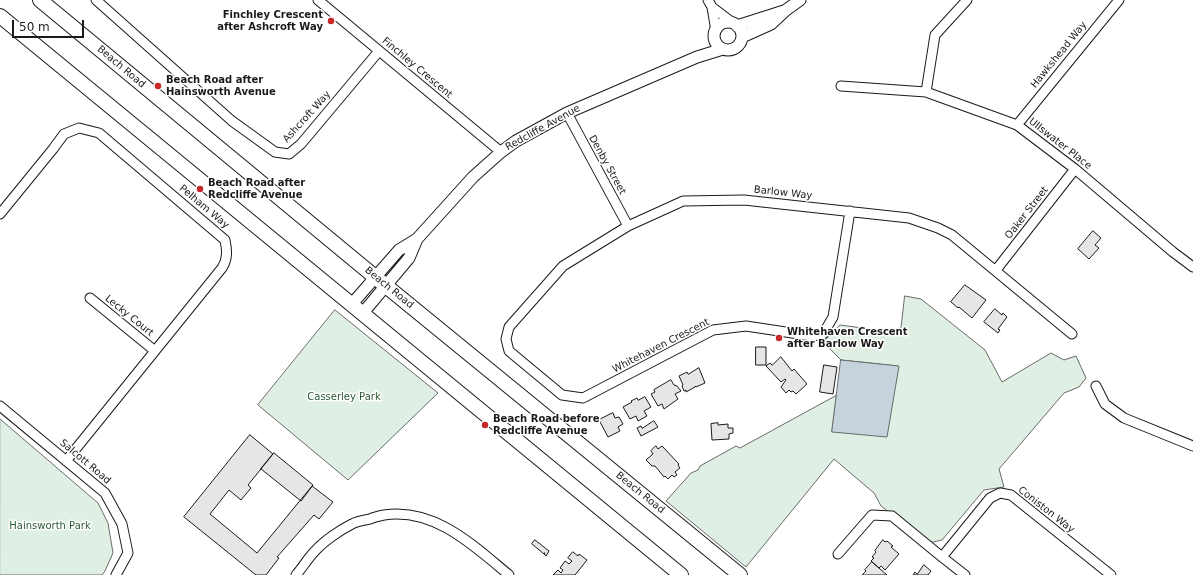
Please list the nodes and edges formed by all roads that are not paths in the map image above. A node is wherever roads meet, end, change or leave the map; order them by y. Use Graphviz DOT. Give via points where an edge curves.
graph roads {
  1 [pos="40,0"];
  2 [pos="96,0"];
  3 [pos="318,0"];
  4 [pos="800,0"];
  5 [pos="967,0"];
  6 [pos="1119,0"];
  7 [pos="710,4"];
  8 [pos="786,10"];
  9 [pos="0,16"];
  10 [pos="735,24"];
  11 [pos="715,33"];
  12 [pos="742,37"];
  13 [pos="723,49"];
  14 [pos="379,51"];
  15 [pos="697,57"];
  16 [pos="841,86"];
  17 [pos="926,92"];
  18 [pos="567,113"];
  19 [pos="1017,125"];
  20 [pos="501,152"];
  21 [pos="1075,169"];
  22 [pos="850,211"];
  23 [pos="0,214"];
  24 [pos="628,226"];
  25 [pos="1193,267"];
  26 [pos="996,270"];
  27 [pos="380,281"];
  28 [pos="90,298"];
  29 [pos="351,305"];
  30 [pos="362,314"];
  31 [pos="1072,334"];
  32 [pos="506,339"];
  33 [pos="155,351"];
  34 [pos="1096,386"];
  35 [pos="0,406"];
  36 [pos="1193,446"];
  37 [pos="66,461"];
  38 [pos="838,554"];
  39 [pos="942,557"];
  40 [pos="116,575"];
  41 [pos="296,575"];
  42 [pos="510,575"];
  43 [pos="681,575"];
  44 [pos="740,575"];
  45 [pos="965,575"];
  46 [pos="1111,575"];
  1 -- 27 [label="main road, Beach Road"];
  2 -- 14 [label="street, Ashcroft Way" via="232,120 275,152 289,154 301,144"];
  3 -- 14 [label="street, Finchley Crescent"];
  4 -- 8 [label="street"];
  5 -- 17 [label="street" via="935,35"];
  6 -- 19 [label="street, Hawkshead Way"];
  7 -- 10 [label="street"];
  7 -- 11 [label="street"];
  8 -- 10 [label="street"];
  8 -- 12 [label="street" via="771,24"];
  9 -- 29 [label="main road"];
  10 -- 11 [label="street" via="729,22 721,25"];
  10 -- 12 [label="street" via="740,29"];
  11 -- 13 [label="street" via="717,44"];
  11 -- 15 [label="street, Redcliffe Avenue"];
  12 -- 13 [label="street" via="736,48"];
  13 -- 15 [label="street, Redcliffe Avenue"];
  14 -- 20 [label="street, Finchley Crescent"];
  15 -- 18 [label="street, Redcliffe Avenue"];
  16 -- 17 [label="street, Ullswater Place"];
  17 -- 19 [label="street, Ullswater Place"];
  18 -- 20 [label="street, Redcliffe Avenue"];
  18 -- 24 [label="street, Denby Street"];
  19 -- 21 [label="street, Ullswater Place"];
  20 -- 27 [label="street, Redcliffe Avenue" via="473,177 417,239 399,250"];
  21 -- 25 [label="street, Ullswater Place"];
  21 -- 26 [label="street, Oaker Street"];
  22 -- 24 [label="street, Barlow Way" via="744,200 683,201"];
  22 -- 26 [label="street, Barlow Way" via="909,218 938,228 952,235"];
  22 -- 32 [label="street, Whitehaven Crescent" via="833,316 823,334 812,336 746,326 713,330 583,398 562,395 509,351"];
  23 -- 33 [label="street, Pelham Way" via="64,134 80,128 99,133 225,240 225,263"];
  24 -- 32 [label="street, Barlow Way" via="563,266 509,327"];
  26 -- 31 [label="street, Barlow Way"];
  27 -- 29 [label="street, Redcliffe Avenue"];
  27 -- 30 [label="street, Redcliffe Avenue"];
  27 -- 44 [label="main road, Beach Road"];
  28 -- 33 [label="street, Lecky Court"];
  29 -- 30 [label="main road"];
  30 -- 43 [label="main road"];
  33 -- 37 [label="street, Pelham Way"];
  34 -- 36 [label="street" via="1105,404 1124,418"];
  35 -- 37 [label="street, Salcott Road"];
  37 -- 40 [label="street, Salcott Road" via="105,493 122,524 128,553"];
  38 -- 39 [label="street" via="872,515 892,516"];
  39 -- 45 [label="street"];
  39 -- 46 [label="street, Coniston Way" via="990,498 1000,493 1011,495"];
  41 -- 42 [label="street" via="328,539 353,523 395,514 434,521 464,539"];
}
